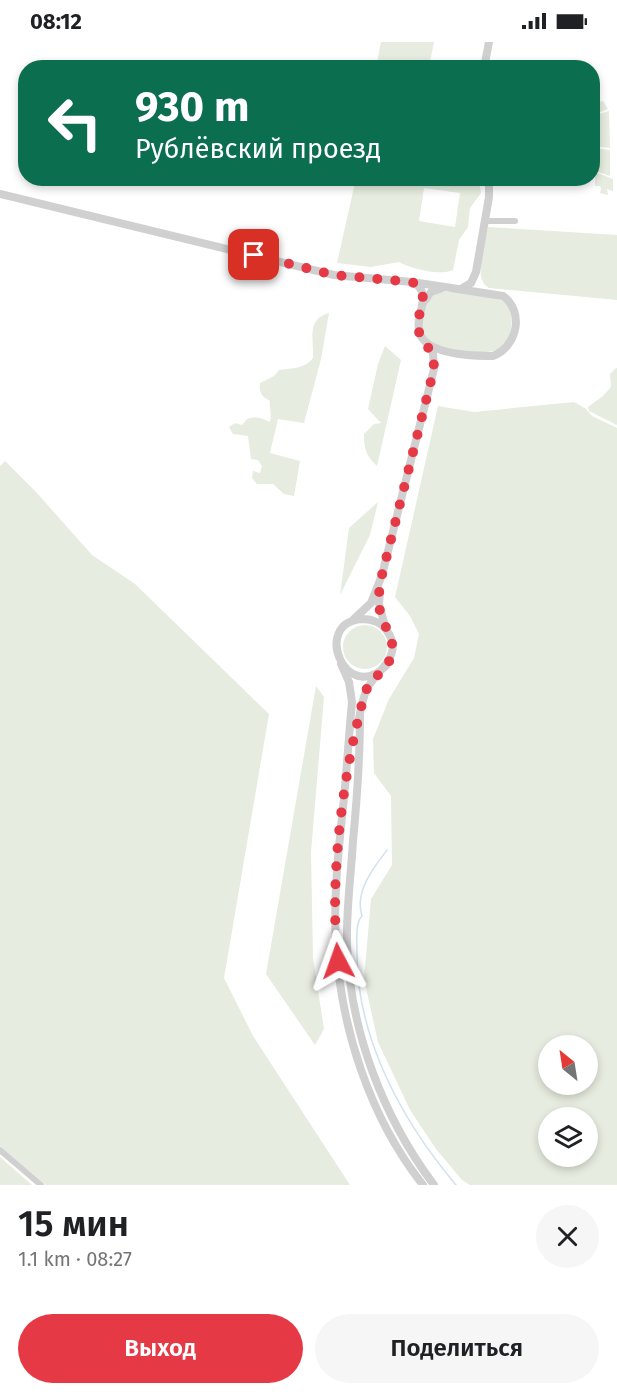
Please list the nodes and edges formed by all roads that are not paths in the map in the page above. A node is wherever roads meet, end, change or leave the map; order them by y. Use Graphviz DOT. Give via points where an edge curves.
graph roads {
  1 [pos="489,42"];
  2 [pos="486,60"];
  3 [pos="489,186"];
  4 [pos="0,194"];
  5 [pos="515,220"];
  6 [pos="485,221"];
  7 [pos="476,272"];
  8 [pos="412,282"];
  9 [pos="445,287"];
  10 [pos="460,289"];
  11 [pos="488,293"];
  12 [pos="423,303"];
  13 [pos="428,345"];
  14 [pos="452,352"];
  15 [pos="434,369"];
  16 [pos="382,575"];
  17 [pos="346,626"];
  18 [pos="390,635"];
  19 [pos="341,664"];
  20 [pos="386,666"];
  21 [pos="360,714"];
  22 [pos="346,782"];
  23 [pos="0,1150"];
  24 [pos="41,1185"];
  25 [pos="421,1185"];
  26 [pos="434,1185"];
  1 -- 2 [label="street"];
  3 -- 6 [label="street"];
  4 -- 8 [label="street" via="334,275"];
  5 -- 6 [label="street"];
  6 -- 7 [label="street"];
  7 -- 10 [label="street" via="471,283"];
  7 -- 11 [label="street"];
  8 -- 9 [label="street"];
  8 -- 12 [label="street" via="422,290"];
  9 -- 10 [label="street"];
  9 -- 12 [label="street" via="431,292"];
  10 -- 11 [label="street"];
  11 -- 14 [label="street" via="503,296 513,306 512,339 508,347 493,356"];
  12 -- 13 [label="street" via="418,325"];
  13 -- 14 [label="street"];
  13 -- 15 [label="street"];
  14 -- 15 [label="street" via="442,357"];
  15 -- 16 [label="street"];
  16 -- 17 [label="street" via="371,603"];
  16 -- 18 [label="street" via="379,604 382,622"];
  17 -- 18 [label="street" via="368,619 381,624"];
  17 -- 19 [label="street" via="336,641"];
  18 -- 20 [label="street" via="392,653"];
  19 -- 20 [label="street" via="351,673 365,676"];
  19 -- 22 [label="street" via="352,702"];
  20 -- 21 [label="street" via="368,687"];
  21 -- 22 [label="street"];
  21 -- 26 [label="street" via="347,944 352,996 367,1054 384,1098 404,1139"];
  22 -- 25 [label="street" via="336,887 339,978 361,1070 386,1127"];
  23 -- 24 [label="street"];
}
